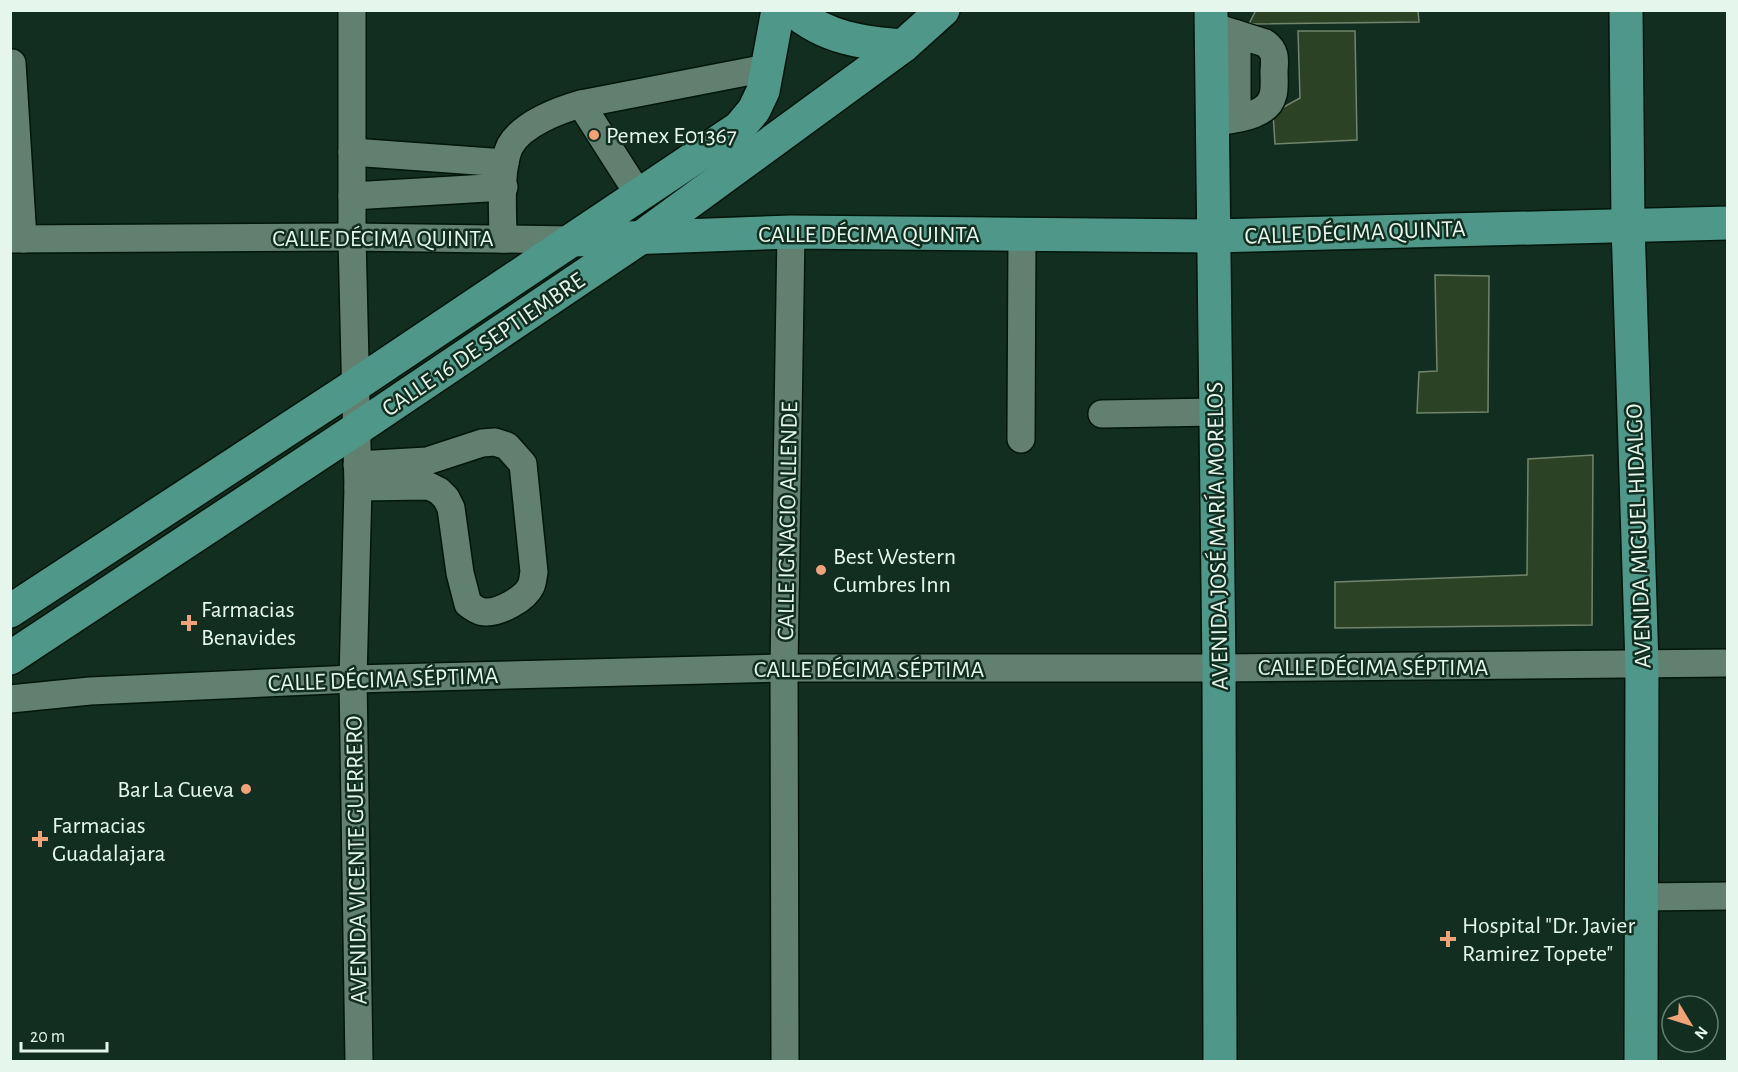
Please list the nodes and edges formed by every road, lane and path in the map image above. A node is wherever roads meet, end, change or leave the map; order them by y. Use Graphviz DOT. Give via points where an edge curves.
graph roads {
  1 [pos="352,10"];
  2 [pos="778,10"];
  3 [pos="793,10"];
  4 [pos="943,10"];
  5 [pos="1626,10"];
  6 [pos="1220,23"];
  7 [pos="903,46"];
  8 [pos="12,63"];
  9 [pos="767,68"];
  10 [pos="581,104"];
  11 [pos="1225,121"];
  12 [pos="352,152"];
  13 [pos="399,155"];
  14 [pos="504,175"];
  15 [pos="399,193"];
  16 [pos="639,195"];
  17 [pos="352,196"];
  18 [pos="1728,223"];
  19 [pos="1628,225"];
  20 [pos="791,232"];
  21 [pos="1022,234"];
  22 [pos="643,236"];
  23 [pos="1213,236"];
  24 [pos="352,237"];
  25 [pos="17,238"];
  26 [pos="503,239"];
  27 [pos="573,240"];
  28 [pos="354,386"];
  29 [pos="1215,411"];
  30 [pos="1102,414"];
  31 [pos="356,430"];
  32 [pos="1021,439"];
  33 [pos="428,474"];
  34 [pos="357,476"];
  35 [pos="10,611"];
  36 [pos="10,658"];
  37 [pos="1728,663"];
  38 [pos="1642,665"];
  39 [pos="784,668"];
  40 [pos="1219,668"];
  41 [pos="353,679"];
  42 [pos="10,699"];
  43 [pos="1728,896"];
  44 [pos="1641,897"];
  45 [pos="359,1062"];
  46 [pos="785,1062"];
  47 [pos="1220,1062"];
  48 [pos="1641,1062"];
  1 -- 12 [label="street, AVENIDA VICENTE GUERRERO"];
  2 -- 9 [label="main road, CALLE 16 DE SEPTIEMBRE"];
  3 -- 7 [label="main road" via="828,33 864,43"];
  4 -- 7 [label="main road, CALLE 16 DE SEPTIEMBRE"];
  5 -- 19 [label="main road, AVENIDA MIGUEL HIDALGO"];
  6 -- 11 [label="main road, AVENIDA JOSÉ MARÍA MORELOS"];
  6 -- 11 [label="street" via="1265,43 1276,55 1273,97 1268,105"];
  7 -- 22 [label="main road, CALLE 16 DE SEPTIEMBRE"];
  8 -- 25 [label="street"];
  9 -- 10 [label="street"];
  9 -- 16 [label="main road, CALLE 16 DE SEPTIEMBRE" via="763,91 739,128"];
  10 -- 14 [label="street" via="540,120 517,137 510,146"];
  10 -- 16 [label="street"];
  11 -- 23 [label="main road, AVENIDA JOSÉ MARÍA MORELOS"];
  12 -- 13 [label="street"];
  12 -- 17 [label="street, AVENIDA VICENTE GUERRERO"];
  13 -- 14 [label="street"];
  13 -- 15 [label="street"];
  14 -- 15 [label="street"];
  14 -- 26 [label="street"];
  15 -- 17 [label="street"];
  16 -- 27 [label="main road, CALLE 16 DE SEPTIEMBRE"];
  17 -- 24 [label="street, AVENIDA VICENTE GUERRERO"];
  18 -- 19 [label="main road, CALLE DÉCIMA QUINTA"];
  19 -- 23 [label="main road, CALLE DÉCIMA QUINTA"];
  19 -- 38 [label="main road, AVENIDA MIGUEL HIDALGO"];
  20 -- 21 [label="main road, CALLE DÉCIMA QUINTA"];
  20 -- 22 [label="main road, CALLE DÉCIMA QUINTA"];
  20 -- 39 [label="street, CALLE IGNACIO ALLENDE"];
  21 -- 23 [label="main road, CALLE DÉCIMA QUINTA"];
  21 -- 32 [label="street"];
  22 -- 27 [label="main road, CALLE DÉCIMA QUINTA"];
  22 -- 31 [label="main road, CALLE 16 DE SEPTIEMBRE"];
  23 -- 29 [label="main road, AVENIDA JOSÉ MARÍA MORELOS"];
  24 -- 25 [label="street, CALLE DÉCIMA QUINTA"];
  24 -- 26 [label="street, CALLE DÉCIMA QUINTA"];
  24 -- 28 [label="street, AVENIDA VICENTE GUERRERO"];
  26 -- 27 [label="street, CALLE DÉCIMA QUINTA"];
  27 -- 28 [label="main road, CALLE 16 DE SEPTIEMBRE"];
  28 -- 31 [label="street, AVENIDA VICENTE GUERRERO"];
  28 -- 35 [label="main road, CALLE 16 DE SEPTIEMBRE"];
  29 -- 30 [label="street"];
  29 -- 40 [label="main road, AVENIDA JOSÉ MARÍA MORELOS"];
  31 -- 34 [label="street, AVENIDA VICENTE GUERRERO"];
  31 -- 36 [label="main road, CALLE 16 DE SEPTIEMBRE"];
  33 -- 33 [label="street" via="451,508 468,604 486,612 524,596 534,572 523,464 507,446 482,443"];
  33 -- 34 [label="street"];
  34 -- 41 [label="street, AVENIDA VICENTE GUERRERO"];
  37 -- 38 [label="street, CALLE DÉCIMA SÉPTIMA"];
  38 -- 40 [label="street, CALLE DÉCIMA SÉPTIMA"];
  38 -- 44 [label="main road, AVENIDA MIGUEL HIDALGO"];
  39 -- 40 [label="street, CALLE DÉCIMA SÉPTIMA"];
  39 -- 41 [label="street, CALLE DÉCIMA SÉPTIMA"];
  39 -- 46 [label="street, CALLE IGNACIO ALLENDE"];
  40 -- 47 [label="main road, AVENIDA JOSÉ MARÍA MORELOS"];
  41 -- 42 [label="street, CALLE DÉCIMA SÉPTIMA" via="90,691"];
  41 -- 45 [label="street, AVENIDA VICENTE GUERRERO"];
  43 -- 44 [label="street"];
  44 -- 48 [label="main road, AVENIDA MIGUEL HIDALGO"];
}
